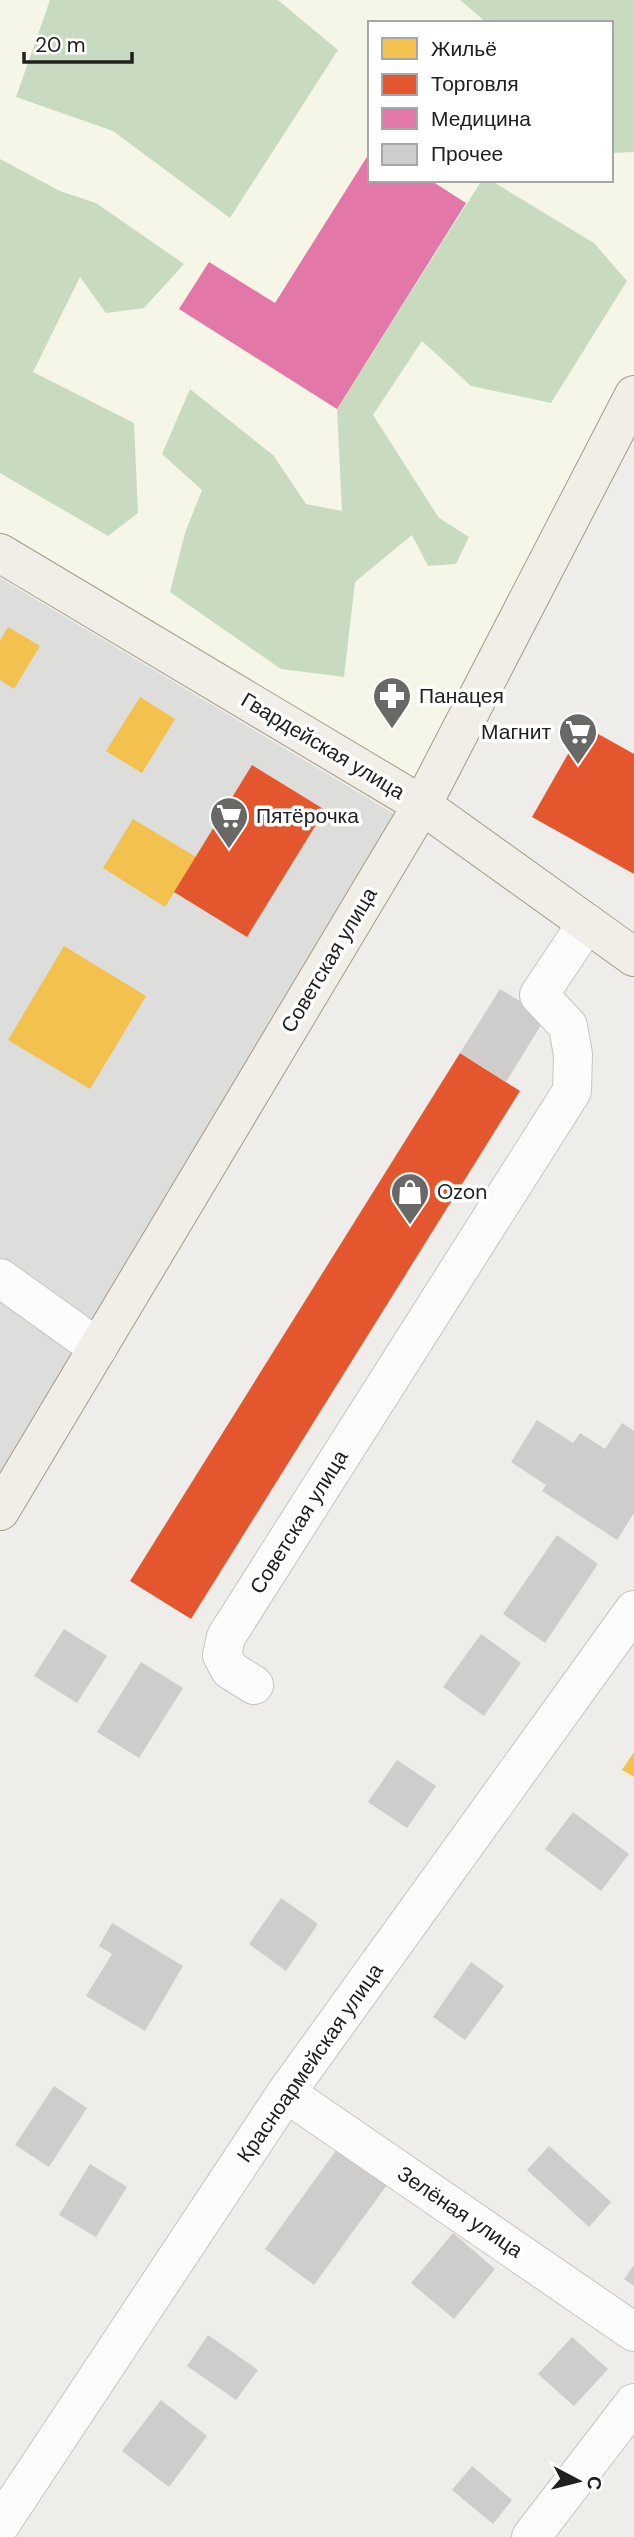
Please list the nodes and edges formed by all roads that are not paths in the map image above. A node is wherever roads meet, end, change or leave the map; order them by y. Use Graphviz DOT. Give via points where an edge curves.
graph roads {
  1 [pos="634,395"];
  2 [pos="0,553"];
  3 [pos="422,805"];
  4 [pos="587,923"];
  5 [pos="634,957"];
  6 [pos="0,1278"];
  7 [pos="97,1348"];
  8 [pos="0,1511"];
  9 [pos="634,1611"];
  10 [pos="254,1685"];
  11 [pos="286,2093"];
  12 [pos="634,2332"];
  13 [pos="634,2403"];
  14 [pos="0,2524"];
  15 [pos="531,2537"];
  1 -- 3 [label="main road, Советская улица"];
  2 -- 3 [label="main road, Гвардейская улица"];
  3 -- 4 [label="main road, Гвардейская улица"];
  3 -- 7 [label="main road, Советская улица"];
  4 -- 5 [label="main road, Гвардейская улица"];
  4 -- 10 [label="street, Советская улица" via="539,995 568,1026 572,1091 226,1637 222,1655 230,1670"];
  6 -- 7 [label="street"];
  7 -- 8 [label="main road, Советская улица"];
  9 -- 11 [label="street, Красноармейская улица"];
  11 -- 12 [label="street, Зелёная улица"];
  11 -- 14 [label="street, Красноармейская улица"];
  13 -- 15 [label="street"];
}
